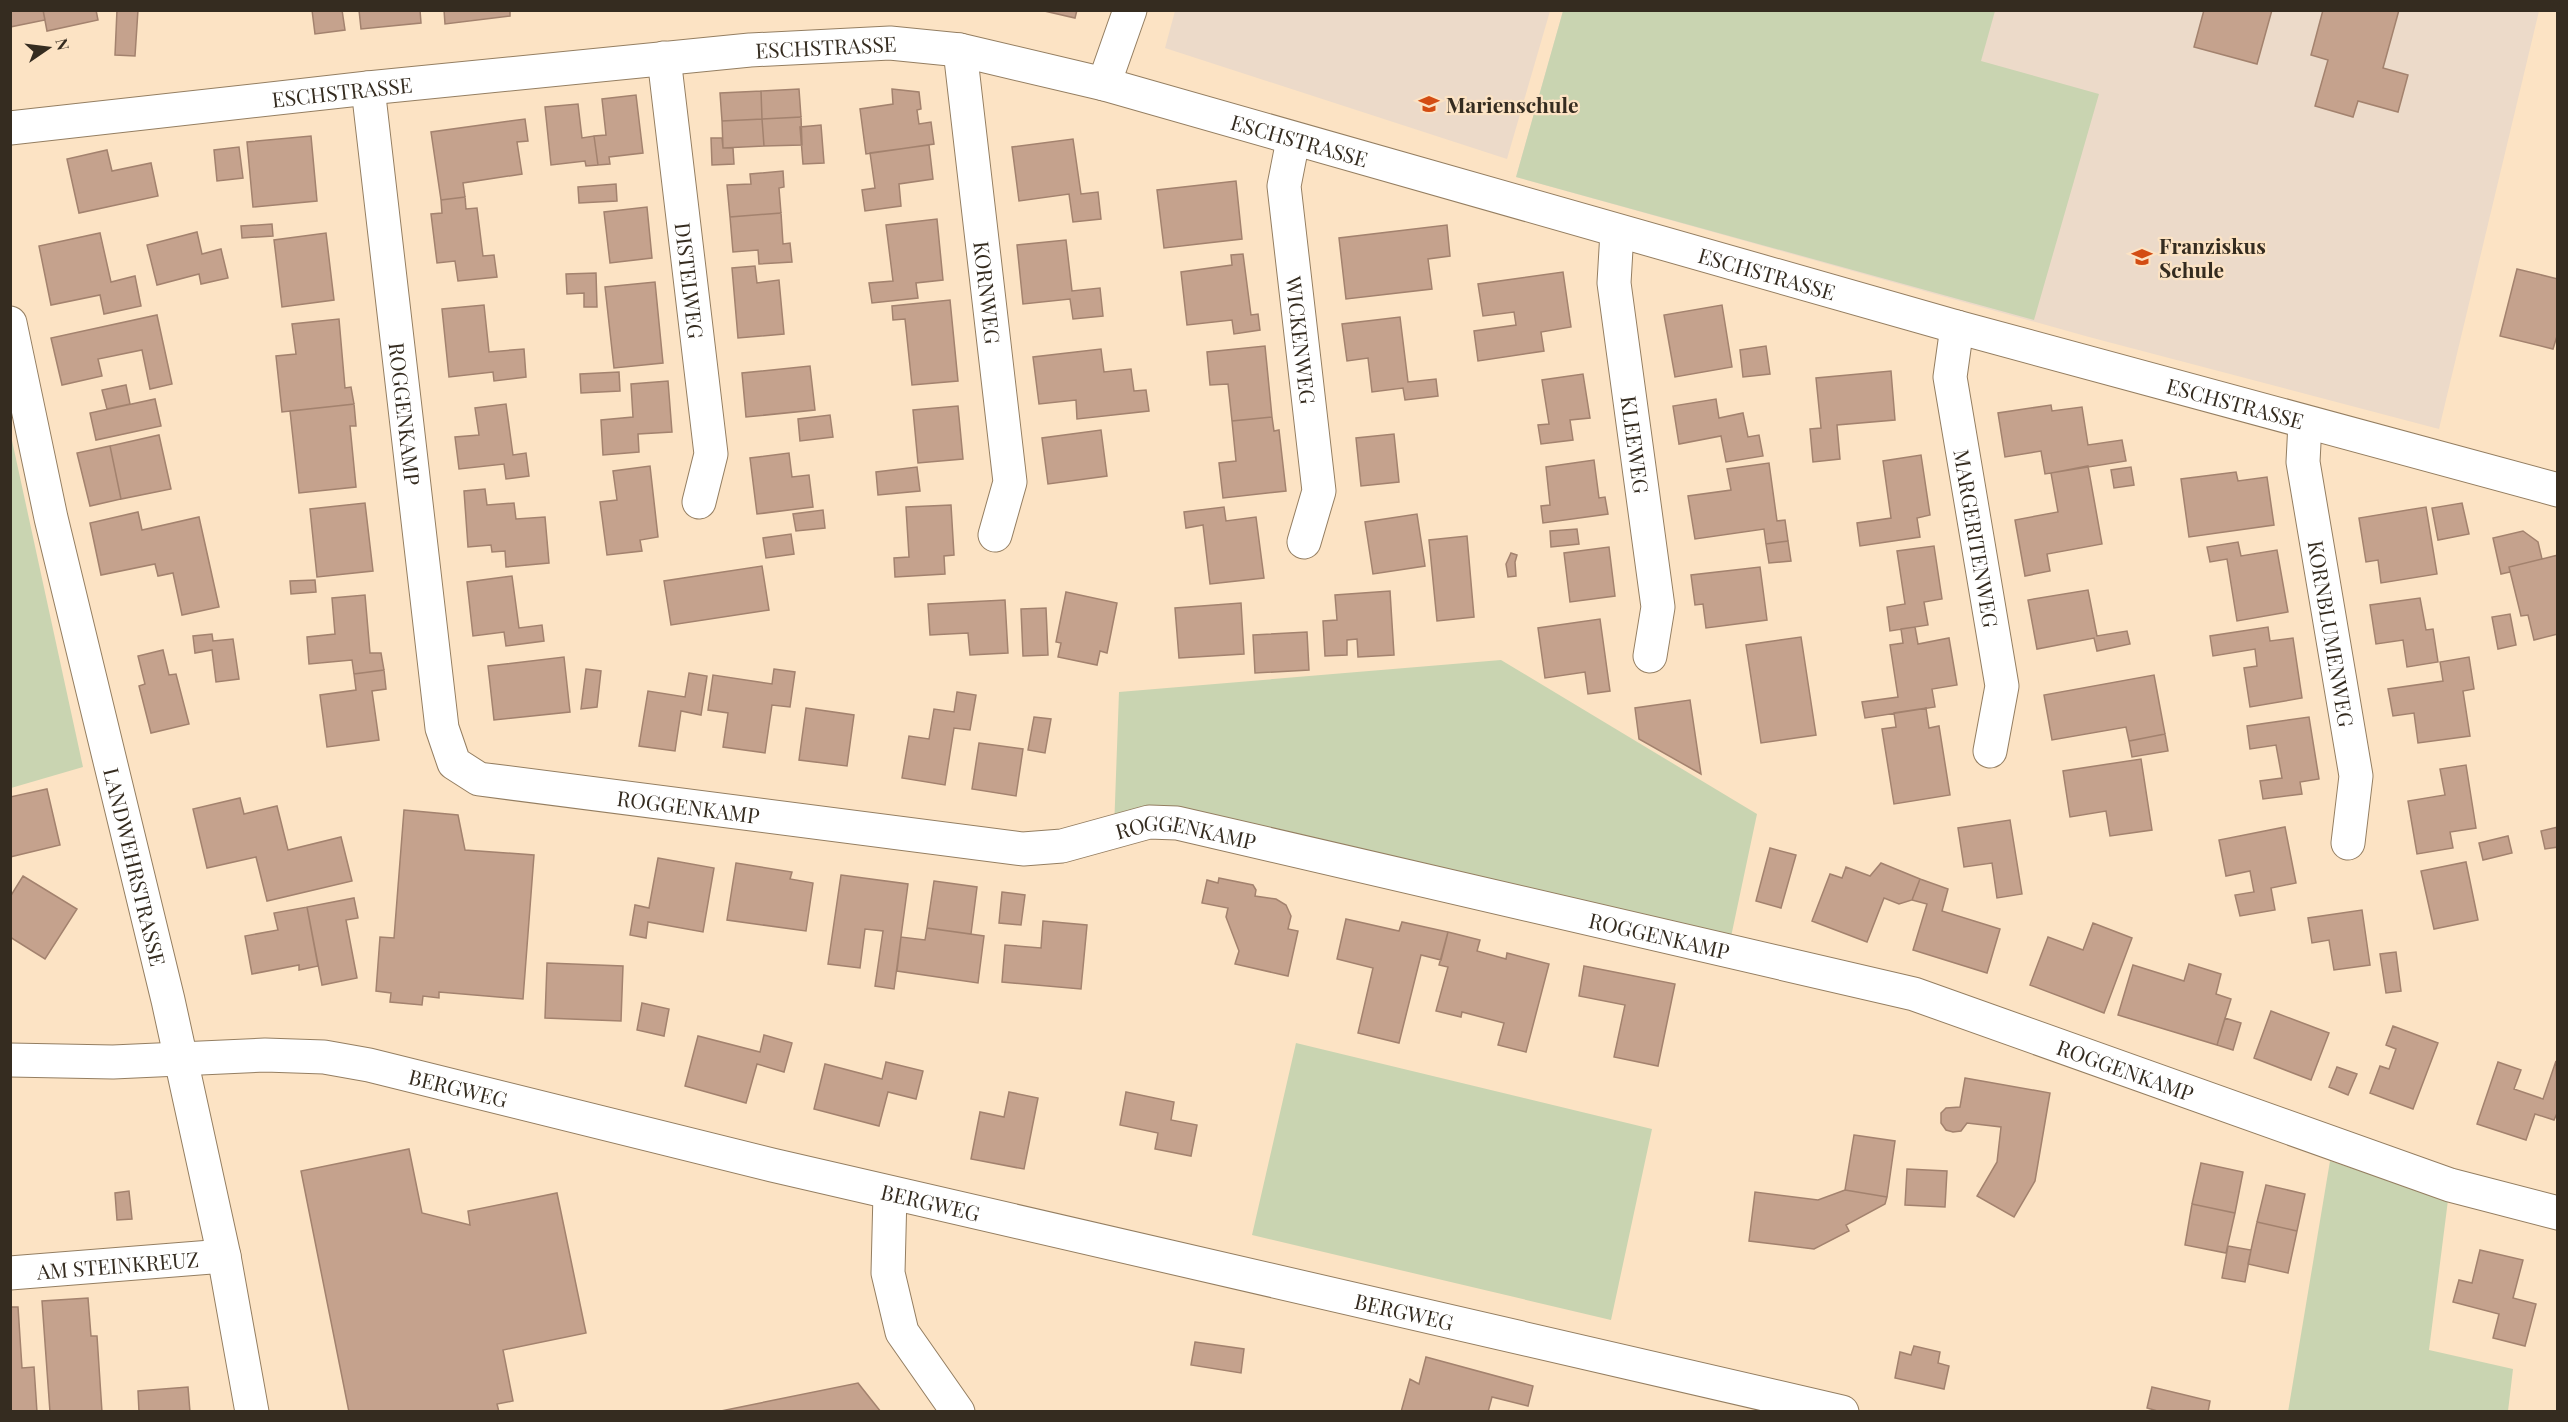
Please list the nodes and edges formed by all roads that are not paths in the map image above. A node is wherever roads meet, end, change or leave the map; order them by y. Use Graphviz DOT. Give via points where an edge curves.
graph roads {
  1 [pos="1130,10"];
  2 [pos="960,50"];
  3 [pos="664,58"];
  4 [pos="1104,84"];
  5 [pos="368,88"];
  6 [pos="10,128"];
  7 [pos="1293,140"];
  8 [pos="1617,232"];
  9 [pos="10,323"];
  10 [pos="1956,327"];
  11 [pos="2306,423"];
  12 [pos="2558,490"];
  13 [pos="699,502"];
  14 [pos="996,535"];
  15 [pos="1304,542"];
  16 [pos="1650,656"];
  17 [pos="1990,751"];
  18 [pos="2348,843"];
  19 [pos="10,1060"];
  20 [pos="181,1060"];
  21 [pos="890,1193"];
  22 [pos="2558,1213"];
  23 [pos="224,1256"];
  24 [pos="10,1273"];
  25 [pos="252,1412"];
  26 [pos="958,1412"];
  27 [pos="1842,1412"];
  1 -- 4 [label="street"];
  2 -- 3 [label="street, ESCHSTRASSE" via="890,43"];
  2 -- 4 [label="street, ESCHSTRASSE"];
  2 -- 14 [label="street, KORNWEG" via="1010,482"];
  3 -- 5 [label="street, ESCHSTRASSE"];
  3 -- 13 [label="street, DISTELWEG" via="711,454"];
  4 -- 7 [label="street, ESCHSTRASSE"];
  5 -- 6 [label="street, ESCHSTRASSE"];
  5 -- 22 [label="street, ROGGENKAMP" via="441,728 454,763 479,779 1023,849 1062,846 1149,822 1178,823 1914,994 2450,1185"];
  7 -- 8 [label="street, ESCHSTRASSE"];
  7 -- 15 [label="street, WICKENWEG" via="1284,186 1319,491"];
  8 -- 10 [label="street, ESCHSTRASSE"];
  8 -- 16 [label="street, KLEEWEG" via="1614,283 1658,607"];
  9 -- 20 [label="street, LANDWEHRSTRASSE" via="51,518"];
  10 -- 11 [label="street, ESCHSTRASSE"];
  10 -- 17 [label="street, MARGERITENWEG" via="1950,376 2002,686"];
  11 -- 12 [label="street, ESCHSTRASSE"];
  11 -- 18 [label="street, KORNBLUMENWEG" via="2303,462 2356,776"];
  19 -- 20 [label="street, BERGWEG"];
  20 -- 21 [label="street, BERGWEG" via="265,1055 324,1057 369,1065"];
  20 -- 23 [label="street, LANDWEHRSTRASSE"];
  21 -- 26 [label="street" via="888,1273 902,1332"];
  21 -- 27 [label="street, BERGWEG"];
  23 -- 24 [label="street, AM STEINKREUZ"];
  23 -- 25 [label="street, LANDWEHRSTRASSE"];
}
